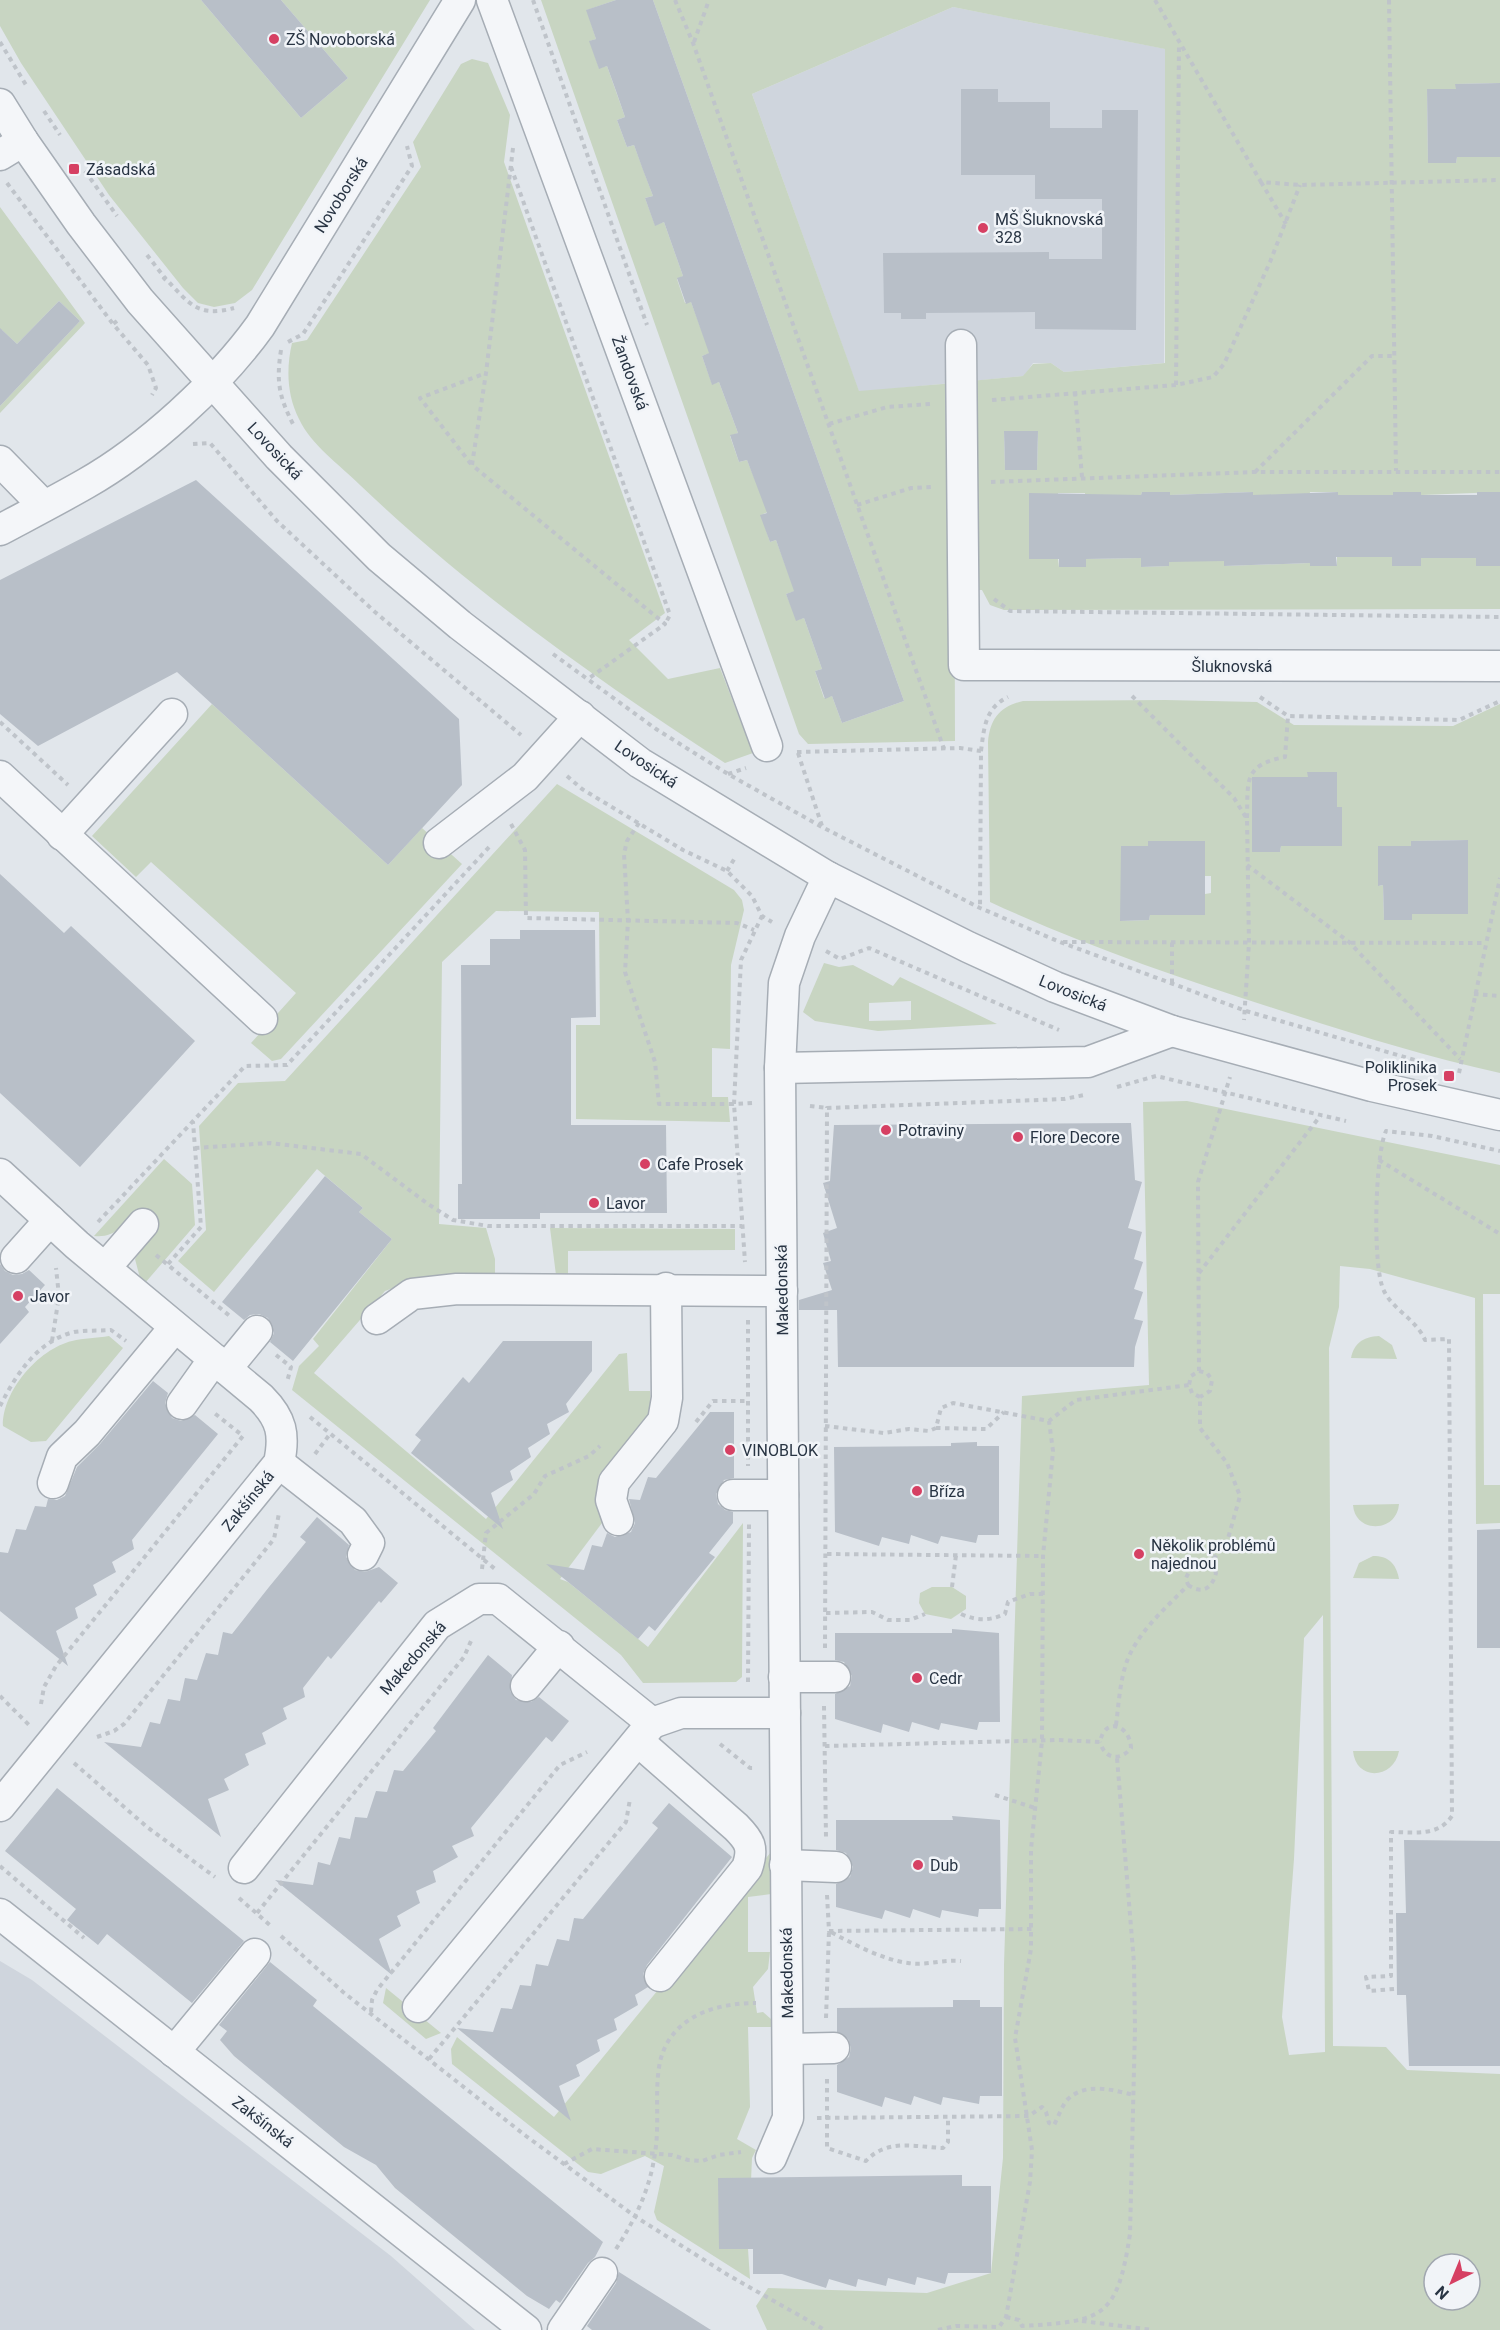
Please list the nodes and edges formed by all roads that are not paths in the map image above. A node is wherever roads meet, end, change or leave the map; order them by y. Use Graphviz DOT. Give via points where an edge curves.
graph roads {
  1 [pos="460,0"];
  2 [pos="492,0"];
  3 [pos="0,104"];
  4 [pos="11,148"];
  5 [pos="961,345"];
  6 [pos="212,383"];
  7 [pos="0,461"];
  8 [pos="44,506"];
  9 [pos="0,530"];
  10 [pos="1500,666"];
  11 [pos="172,714"];
  12 [pos="580,717"];
  13 [pos="767,756"];
  14 [pos="0,776"];
  15 [pos="63,835"];
  16 [pos="439,843"];
  17 [pos="828,877"];
  18 [pos="262,1019"];
  19 [pos="1172,1030"];
  20 [pos="780,1068"];
  21 [pos="1500,1115"];
  22 [pos="0,1174"];
  23 [pos="50,1220"];
  24 [pos="138,1229"];
  25 [pos="16,1258"];
  26 [pos="105,1268"];
  27 [pos="666,1288"];
  28 [pos="782,1291"];
  29 [pos="377,1319"];
  30 [pos="175,1327"];
  31 [pos="255,1334"];
  32 [pos="220,1364"];
  33 [pos="186,1399"];
  34 [pos="288,1469"];
  35 [pos="53,1483"];
  36 [pos="741,1495"];
  37 [pos="783,1495"];
  38 [pos="618,1520"];
  39 [pos="363,1555"];
  40 [pos="559,1647"];
  41 [pos="784,1677"];
  42 [pos="830,1677"];
  43 [pos="526,1686"];
  44 [pos="785,1713"];
  45 [pos="645,1732"];
  46 [pos="0,1806"];
  47 [pos="785,1865"];
  48 [pos="831,1867"];
  49 [pos="243,1868"];
  50 [pos="0,1914"];
  51 [pos="255,1954"];
  52 [pos="660,1976"];
  53 [pos="418,2007"];
  54 [pos="834,2048"];
  55 [pos="788,2049"];
  56 [pos="174,2052"];
  57 [pos="771,2158"];
  58 [pos="602,2273"];
  59 [pos="526,2330"];
  60 [pos="563,2330"];
  1 -- 6 [label="street, Novoborská" via="260,326 240,355"];
  2 -- 13 [label="street, Žandovská"];
  3 -- 4 [label="street, Lovosická"];
  4 -- 6 [label="street, Lovosická"];
  5 -- 10 [label="street, Šluknovská" via="964,665"];
  6 -- 8 [label="street" via="105,471"];
  6 -- 12 [label="street, Lovosická" via="379,557"];
  7 -- 8 [label="street"];
  8 -- 9 [label="street"];
  11 -- 15 [label="street"];
  12 -- 16 [label="street" via="525,777"];
  12 -- 17 [label="street, Lovosická" via="640,763"];
  14 -- 15 [label="street"];
  15 -- 18 [label="street"];
  17 -- 19 [label="street, Lovosická" via="1055,987"];
  17 -- 20 [label="street, Makedonská" via="800,936 784,982"];
  19 -- 20 [label="street" via="1088,1062"];
  19 -- 21 [label="street, Lovosická" via="1371,1086"];
  20 -- 28 [label="street, Makedonská"];
  22 -- 23 [label="street, Zakšínská"];
  23 -- 25 [label="street"];
  23 -- 26 [label="street, Zakšínská"];
  24 -- 26 [label="street"];
  26 -- 30 [label="street, Zakšínská"];
  27 -- 28 [label="street"];
  27 -- 29 [label="street" via="457,1289 411,1294"];
  27 -- 38 [label="street" via="667,1398 663,1421 614,1482 611,1500"];
  28 -- 37 [label="street, Makedonská"];
  30 -- 32 [label="street, Zakšínská"];
  30 -- 35 [label="street" via="87,1433 62,1457"];
  31 -- 32 [label="street"];
  32 -- 33 [label="street"];
  32 -- 34 [label="street, Zakšínská" via="261,1398 281,1423"];
  34 -- 39 [label="street" via="353,1521 369,1543"];
  34 -- 46 [label="street, Zakšínská"];
  36 -- 37 [label="street"];
  37 -- 41 [label="street, Makedonská"];
  40 -- 43 [label="street"];
  40 -- 45 [label="street"];
  40 -- 49 [label="street, Makedonská" via="498,1599 479,1599 437,1625"];
  41 -- 42 [label="street"];
  41 -- 44 [label="street, Makedonská"];
  44 -- 45 [label="street" via="681,1713"];
  44 -- 47 [label="street, Makedonská"];
  45 -- 52 [label="street" via="749,1840 752,1853 747,1868"];
  45 -- 53 [label="street"];
  47 -- 48 [label="street"];
  47 -- 55 [label="street, Makedonská"];
  50 -- 56 [label="street, Zakšínská"];
  51 -- 56 [label="street"];
  54 -- 55 [label="street"];
  55 -- 57 [label="street, Makedonská" via="788,2118"];
  56 -- 59 [label="street, Zakšínská"];
  58 -- 60 [label="street"];
}
